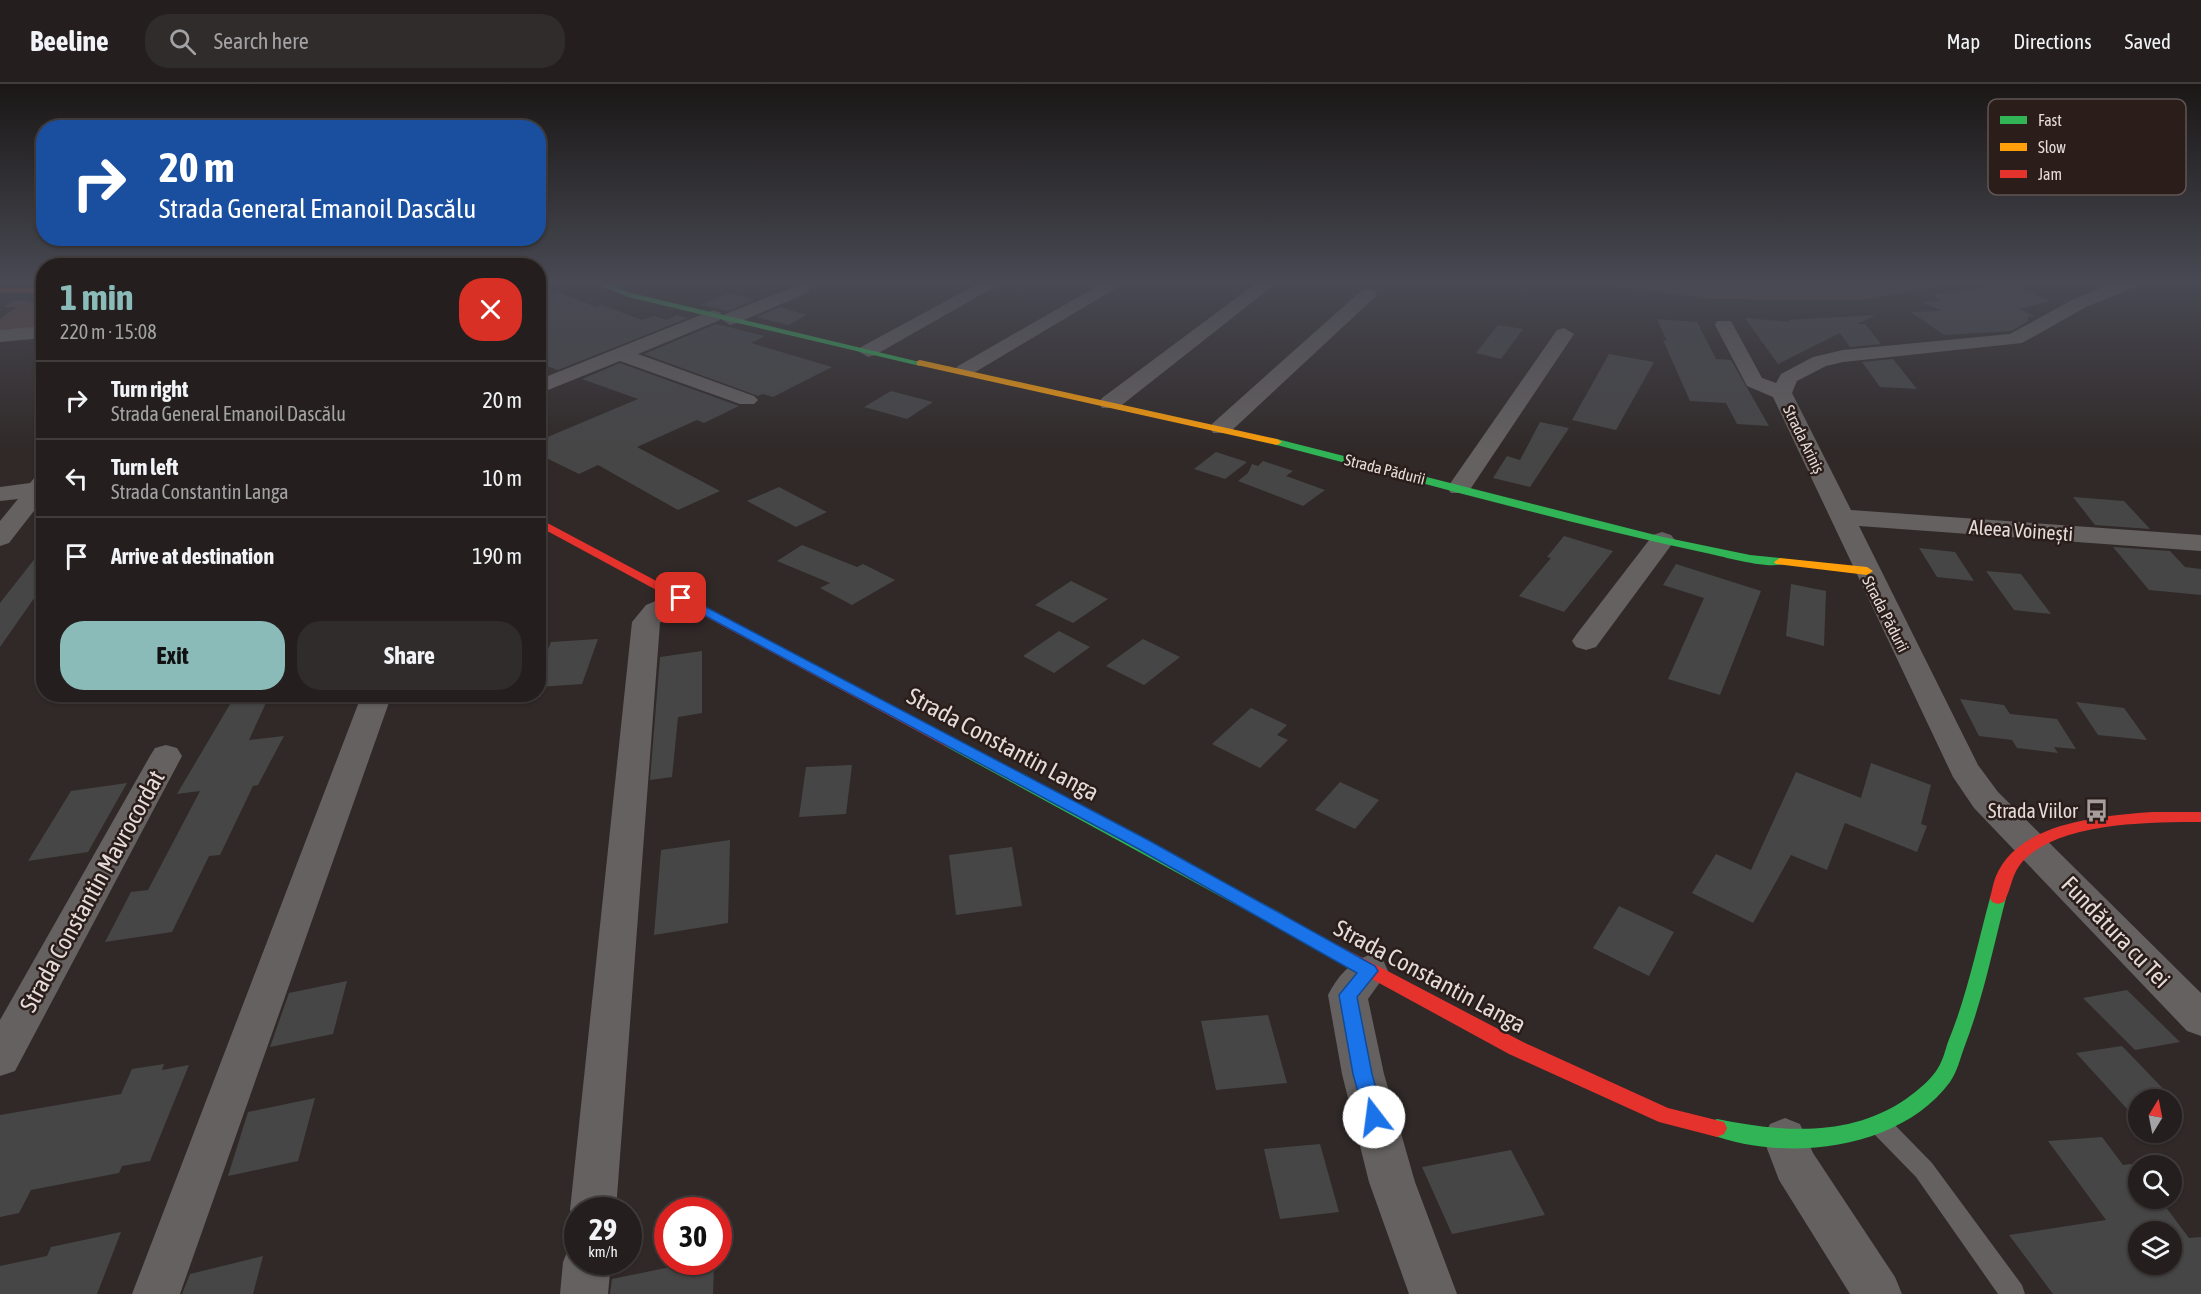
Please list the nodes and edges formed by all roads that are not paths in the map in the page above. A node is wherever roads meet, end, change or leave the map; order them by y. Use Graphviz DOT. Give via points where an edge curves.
graph roads {
  1 [pos="669,337"];
  2 [pos="808,337"];
  3 [pos="893,337"];
  4 [pos="1021,337"];
  5 [pos="1196,337"];
  6 [pos="1320,337"];
  7 [pos="1562,337"];
  8 [pos="1731,337"];
  9 [pos="2018,337"];
  10 [pos="868,351"];
  11 [pos="622,355"];
  12 [pos="964,370"];
  13 [pos="546,385"];
  14 [pos="1782,393"];
  15 [pos="747,400"];
  16 [pos="1110,403"];
  17 [pos="1221,428"];
  18 [pos="36,486"];
  19 [pos="1459,488"];
  20 [pos="36,490"];
  21 [pos="0,494"];
  22 [pos="1842,517"];
  23 [pos="546,525"];
  24 [pos="0,538"];
  25 [pos="1662,540"];
  26 [pos="2201,543"];
  27 [pos="1867,570"];
  28 [pos="681,598"];
  29 [pos="1586,640"];
  30 [pos="374,702"];
  31 [pos="166,756"];
  32 [pos="2201,817"];
  33 [pos="2031,845"];
  34 [pos="1369,971"];
  35 [pos="2201,1019"];
  36 [pos="0,1058"];
  37 [pos="1881,1126"];
  38 [pos="1785,1138"];
  39 [pos="593,1197"];
  40 [pos="586,1275"];
  41 [pos="156,1294"];
  42 [pos="584,1294"];
  43 [pos="1433,1294"];
  44 [pos="1878,1294"];
  45 [pos="2013,1294"];
  1 -- 11 [label="street"];
  2 -- 10 [label="main road, Strada Pădurii"];
  3 -- 10 [label="street"];
  4 -- 12 [label="street"];
  5 -- 16 [label="street"];
  6 -- 17 [label="street"];
  7 -- 19 [label="street"];
  8 -- 14 [label="street" via="1754,382"];
  9 -- 14 [label="street, Strada Ariniș" via="1820,360 1788,378"];
  10 -- 12 [label="main road, Strada Pădurii"];
  11 -- 13 [label="street"];
  11 -- 15 [label="street"];
  12 -- 16 [label="main road, Strada Pădurii"];
  14 -- 22 [label="street, Strada Ariniș"];
  16 -- 17 [label="main road, Strada Pădurii"];
  17 -- 19 [label="main road, Strada Pădurii"];
  18 -- 21 [label="street"];
  19 -- 25 [label="main road, Strada Pădurii"];
  20 -- 24 [label="street"];
  22 -- 26 [label="street, Aleea Voinești"];
  22 -- 27 [label="street, Strada Ariniș"];
  23 -- 28 [label="main road, Strada Constantin Langa"];
  25 -- 27 [label="main road, Strada Pădurii" via="1750,559"];
  25 -- 29 [label="street"];
  27 -- 33 [label="street, Strada Pădurii" via="1964,769 1986,800"];
  28 -- 34 [label="main road, Strada Constantin Langa" via="1143,844"];
  28 -- 39 [label="street" via="656,611 646,622"];
  30 -- 41 [label="street"];
  31 -- 36 [label="street, Strada Constantin Mavrocordat"];
  32 -- 33 [label="main road, Strada Constantin Langa" via="2110,821 2071,829"];
  33 -- 35 [label="street, Fundătura cu Tei"];
  33 -- 37 [label="main road, Strada Constantin Langa" via="2013,859 2004,874 1962,1033 1944,1075 1917,1104"];
  34 -- 38 [label="main road, Strada Constantin Langa" via="1516,1048 1666,1116 1734,1132"];
  34 -- 43 [label="street" via="1348,995 1363,1074 1392,1182"];
  37 -- 38 [label="main road, Strada Constantin Langa" via="1856,1135"];
  37 -- 45 [label="lane" via="1924,1170"];
  38 -- 44 [label="street" via="1795,1165"];
  40 -- 42 [label="street"];
}
